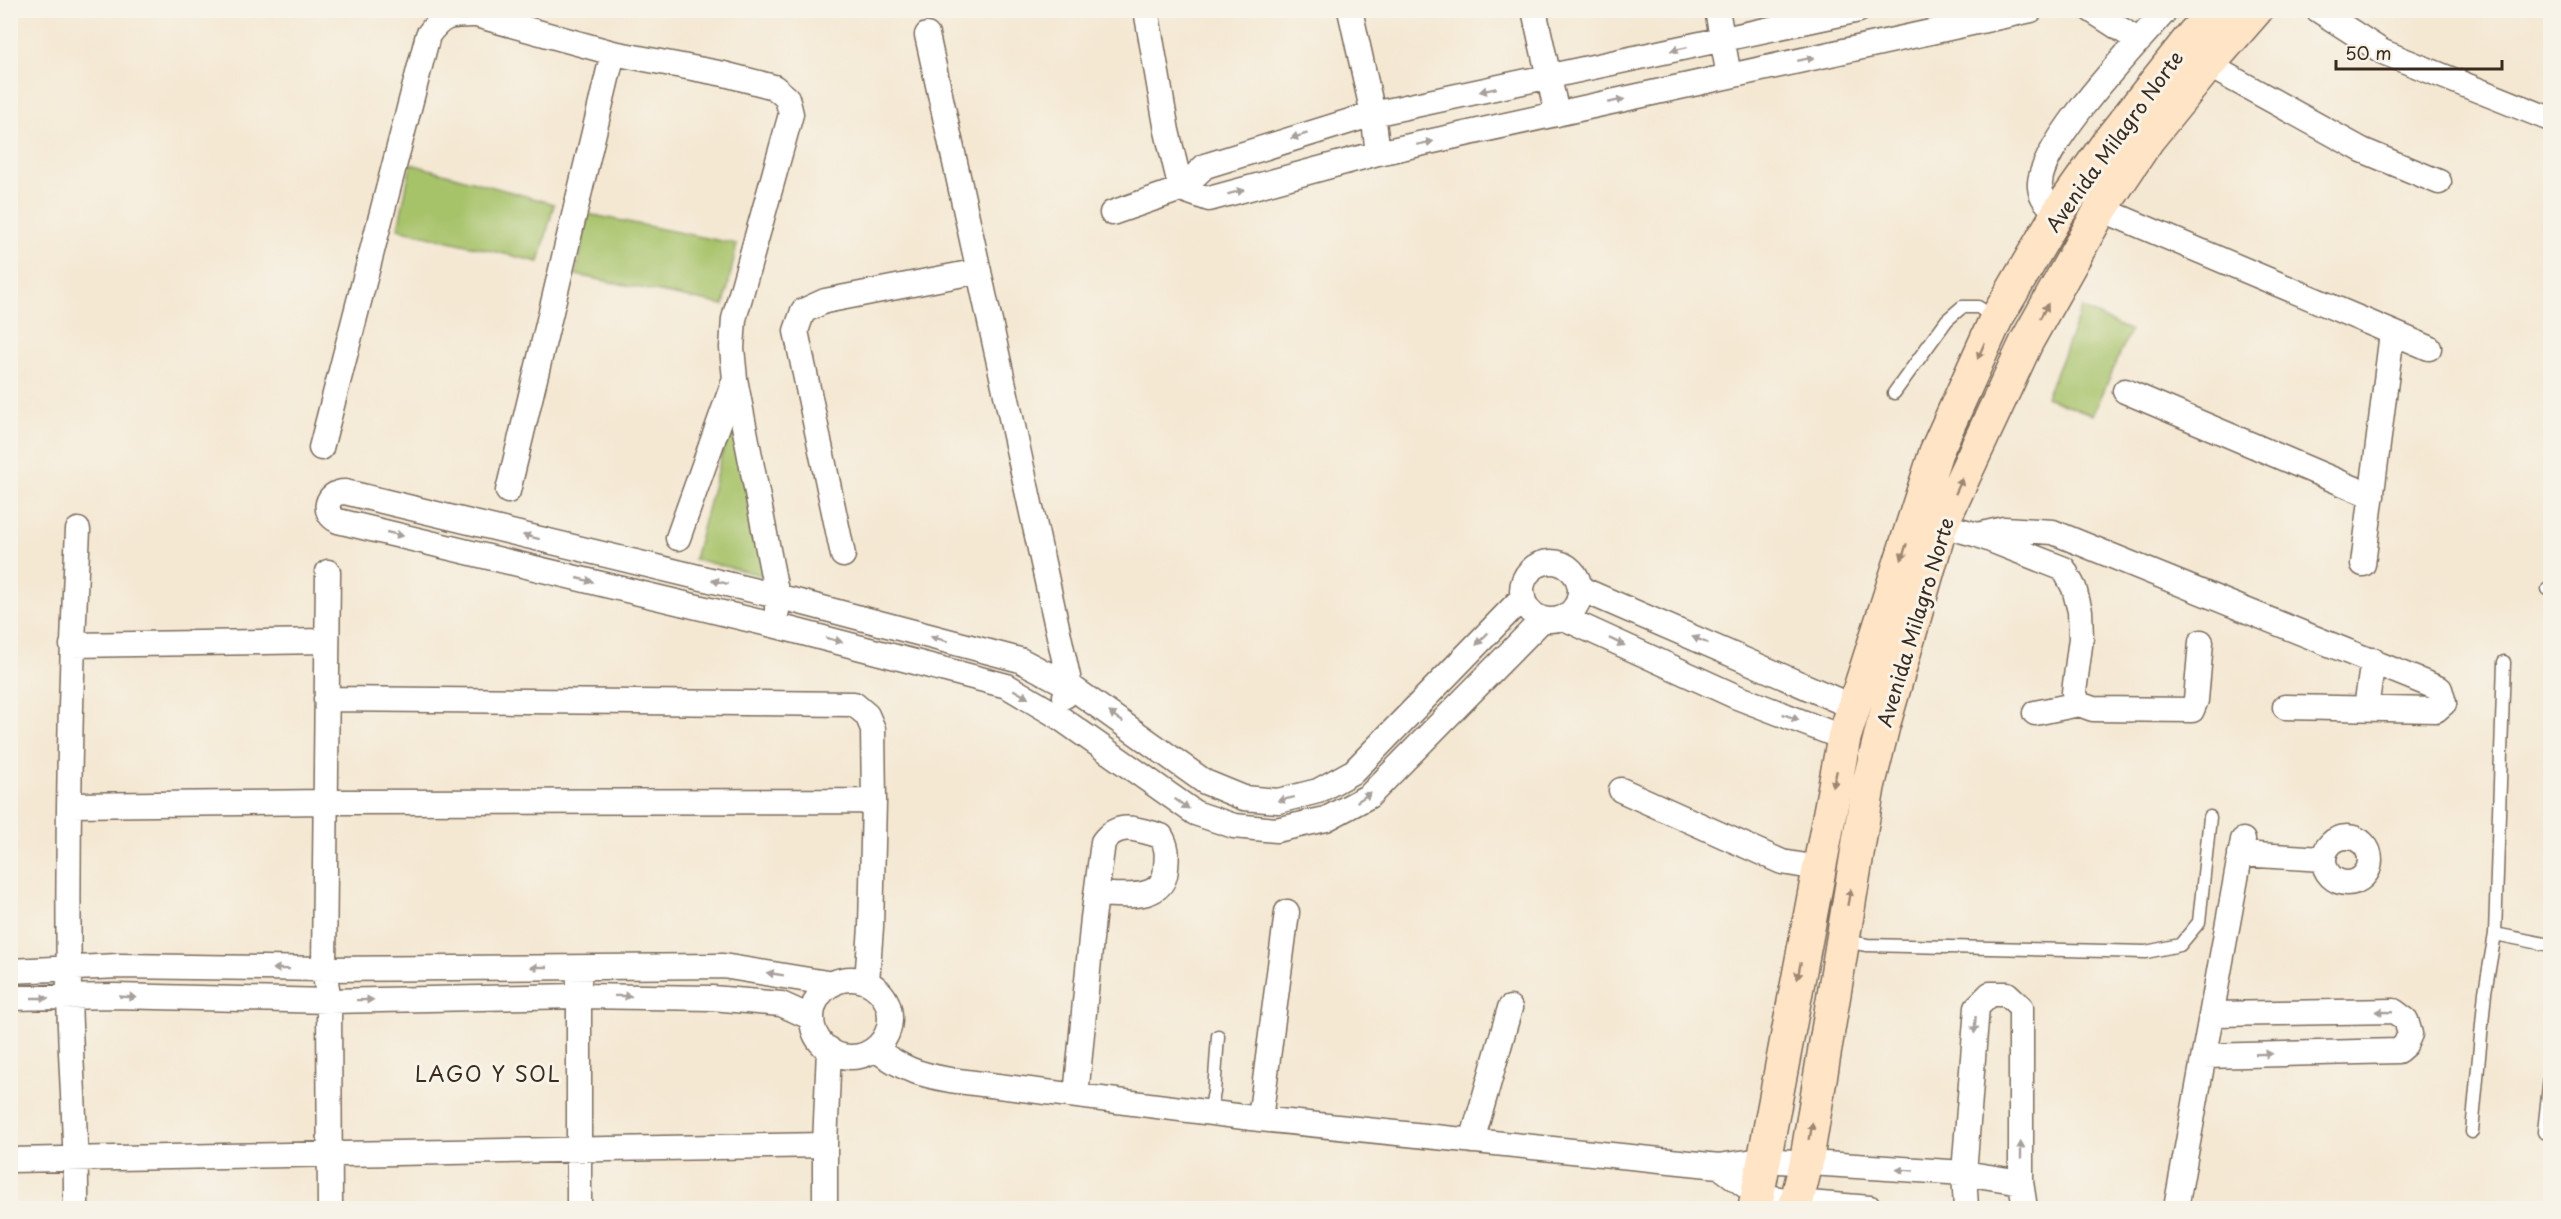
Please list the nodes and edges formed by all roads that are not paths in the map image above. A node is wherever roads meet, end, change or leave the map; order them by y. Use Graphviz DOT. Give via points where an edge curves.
graph roads {
  1 [pos="1146,10"];
  2 [pos="1350,10"];
  3 [pos="1534,10"];
  4 [pos="1717,10"];
  5 [pos="1859,10"];
  6 [pos="2031,10"];
  7 [pos="2091,10"];
  8 [pos="2166,10"];
  9 [pos="2216,10"];
  10 [pos="2256,10"];
  11 [pos="2318,10"];
  12 [pos="1999,14"];
  13 [pos="927,34"];
  14 [pos="1723,39"];
  15 [pos="2139,41"];
  16 [pos="613,53"];
  17 [pos="2208,64"];
  18 [pos="1729,76"];
  19 [pos="1549,77"];
  20 [pos="1373,114"];
  21 [pos="1557,114"];
  22 [pos="2550,119"];
  23 [pos="1378,153"];
  24 [pos="2439,182"];
  25 [pos="1181,189"];
  26 [pos="2101,209"];
  27 [pos="1112,213"];
  28 [pos="2058,213"];
  29 [pos="979,271"];
  30 [pos="1996,319"];
  31 [pos="2392,333"];
  32 [pos="2429,348"];
  33 [pos="735,379"];
  34 [pos="2125,392"];
  35 [pos="1894,393"];
  36 [pos="321,448"];
  37 [pos="508,490"];
  38 [pos="2372,496"];
  39 [pos="1941,525"];
  40 [pos="78,530"];
  41 [pos="1978,535"];
  42 [pos="678,538"];
  43 [pos="843,555"];
  44 [pos="2363,564"];
  45 [pos="328,572"];
  46 [pos="1581,590"];
  47 [pos="777,596"];
  48 [pos="1523,597"];
  49 [pos="1553,619"];
  50 [pos="777,626"];
  51 [pos="327,641"];
  52 [pos="2201,642"];
  53 [pos="72,645"];
  54 [pos="2373,660"];
  55 [pos="2504,662"];
  56 [pos="1070,686"];
  57 [pos="326,699"];
  58 [pos="2079,704"];
  59 [pos="2285,707"];
  60 [pos="2366,708"];
  61 [pos="2035,713"];
  62 [pos="1056,715"];
  63 [pos="1849,722"];
  64 [pos="1621,790"];
  65 [pos="874,801"];
  66 [pos="326,802"];
  67 [pos="71,805"];
  68 [pos="2210,817"];
  69 [pos="2323,859"];
  70 [pos="1818,868"];
  71 [pos="1096,894"];
  72 [pos="1287,912"];
  73 [pos="2495,934"];
  74 [pos="1841,941"];
  75 [pos="2550,945"];
  76 [pos="579,967"];
  77 [pos="69,968"];
  78 [pos="324,969"];
  79 [pos="10,971"];
  80 [pos="867,982"];
  81 [pos="833,984"];
  82 [pos="579,996"];
  83 [pos="10,998"];
  84 [pos="70,998"];
  85 [pos="329,1001"];
  86 [pos="1510,1008"];
  87 [pos="2212,1014"];
  88 [pos="812,1018"];
  89 [pos="1218,1036"];
  90 [pos="829,1049"];
  91 [pos="875,1050"];
  92 [pos="2205,1056"];
  93 [pos="2550,1076"];
  94 [pos="1076,1096"];
  95 [pos="1210,1112"];
  96 [pos="1260,1119"];
  97 [pos="2472,1132"];
  98 [pos="2544,1132"];
  99 [pos="1472,1141"];
  100 [pos="825,1145"];
  101 [pos="580,1151"];
  102 [pos="330,1156"];
  103 [pos="77,1159"];
  104 [pos="10,1160"];
  105 [pos="1764,1160"];
  106 [pos="1806,1164"];
  107 [pos="1719,1166"];
  108 [pos="1964,1173"];
  109 [pos="2021,1182"];
  110 [pos="1757,1202"];
  111 [pos="1796,1206"];
  112 [pos="76,1209"];
  113 [pos="330,1209"];
  114 [pos="579,1209"];
  115 [pos="825,1209"];
  116 [pos="1870,1209"];
  117 [pos="1965,1209"];
  118 [pos="2025,1209"];
  119 [pos="2176,1209"];
  1 -- 25 [label="street"];
  2 -- 20 [label="street"];
  3 -- 19 [label="street"];
  4 -- 14 [label="street"];
  5 -- 14 [label="street"];
  6 -- 12 [label="street"];
  7 -- 15 [label="street"];
  8 -- 15 [label="street"];
  9 -- 28 [label="main road, Avenida Milagro Norte" via="2117,131"];
  10 -- 17 [label="main road, Avenida Milagro Norte"];
  11 -- 22 [label="street" via="2383,52"];
  18 -- 12 [label="street, one-way"];
  13 -- 29 [label="street"];
  14 -- 18 [label="street"];
  14 -- 19 [label="street, one-way"];
  15 -- 28 [label="street" via="2069,123 2045,166 2040,185 2045,202"];
  16 -- 33 [label="street" via="724,74 774,87 787,98 791,114 734,319"];
  16 -- 36 [label="street" via="476,15 439,20 428,35"];
  16 -- 37 [label="street"];
  17 -- 24 [label="street" via="2362,150"];
  17 -- 26 [label="main road, Avenida Milagro Norte" via="2148,139"];
  21 -- 18 [label="street, one-way"];
  19 -- 20 [label="street, one-way"];
  19 -- 21 [label="street"];
  20 -- 23 [label="street"];
  20 -- 25 [label="street, one-way" via="1205,166"];
  23 -- 21 [label="street, one-way"];
  25 -- 23 [label="street, one-way" via="1209,199"];
  25 -- 27 [label="street"];
  26 -- 31 [label="street"];
  39 -- 26 [label="main road, Avenida Milagro Norte, one-way" via="2027,341"];
  28 -- 30 [label="main road, Avenida Milagro Norte"];
  29 -- 43 [label="street" via="825,301 800,316 796,330"];
  29 -- 56 [label="street"];
  30 -- 35 [label="lane" via="1978,308 1962,307 1947,320"];
  30 -- 63 [label="main road, Avenida Milagro Norte, one-way" via="1936,452"];
  31 -- 32 [label="street"];
  31 -- 38 [label="street"];
  33 -- 42 [label="street"];
  33 -- 47 [label="street"];
  34 -- 38 [label="street"];
  38 -- 44 [label="street"];
  39 -- 41 [label="street"];
  74 -- 39 [label="main road, Avenida Milagro Norte, one-way" via="1879,742"];
  40 -- 53 [label="street"];
  41 -- 54 [label="street" via="2004,529 2053,532"];
  41 -- 58 [label="street" via="2064,570 2080,610 2074,692"];
  45 -- 51 [label="street"];
  46 -- 48 [label="street" via="1571,569 1550,562 1529,571"];
  46 -- 49 [label="street" via="1573,611"];
  63 -- 46 [label="street, one-way"];
  47 -- 50 [label="street"];
  47 -- 50 [label="street, one-way" via="345,492 332,494 328,499 329,513 338,521"];
  56 -- 47 [label="street, one-way" via="1020,660"];
  48 -- 49 [label="street" via="1532,613"];
  48 -- 56 [label="street, one-way" via="1354,771 1318,791 1278,801 1244,798 1205,782"];
  62 -- 49 [label="street, one-way" via="1195,813 1234,826 1276,830 1326,819 1369,796"];
  49 -- 63 [label="street, one-way" via="1737,697"];
  50 -- 62 [label="street, one-way" via="1007,686"];
  51 -- 53 [label="street"];
  51 -- 57 [label="street"];
  52 -- 58 [label="street" via="2192,710 2092,709"];
  53 -- 67 [label="street"];
  54 -- 60 [label="street"];
  54 -- 60 [label="street" via="2440,689 2444,703 2436,710"];
  55 -- 73 [label="lane"];
  56 -- 62 [label="street"];
  57 -- 65 [label="street" via="854,704 871,721"];
  57 -- 66 [label="street"];
  58 -- 61 [label="street"];
  59 -- 60 [label="street"];
  63 -- 70 [label="main road, Avenida Milagro Norte, one-way"];
  64 -- 70 [label="street" via="1782,862"];
  65 -- 66 [label="street"];
  65 -- 80 [label="street"];
  66 -- 67 [label="street"];
  66 -- 78 [label="street"];
  67 -- 77 [label="street"];
  68 -- 74 [label="lane" via="2199,922 2180,945 2146,952 1867,945"];
  69 -- 87 [label="street" via="2242,847"];
  70 -- 105 [label="main road, Avenida Milagro Norte, one-way"];
  71 -- 94 [label="street"];
  72 -- 96 [label="street"];
  73 -- 75 [label="lane"];
  73 -- 97 [label="lane" via="2485,992"];
  106 -- 74 [label="main road, Avenida Milagro Norte, one-way"];
  76 -- 78 [label="street, one-way"];
  81 -- 76 [label="street, one-way" via="723,966"];
  76 -- 82 [label="street"];
  78 -- 77 [label="street, one-way"];
  77 -- 79 [label="street"];
  77 -- 84 [label="street"];
  78 -- 85 [label="street"];
  80 -- 81 [label="street" via="849,979"];
  80 -- 91 [label="street" via="881,993 890,1012 887,1033"];
  81 -- 88 [label="street" via="818,998"];
  85 -- 82 [label="street, one-way"];
  82 -- 88 [label="street, one-way" via="781,1004"];
  82 -- 101 [label="street"];
  83 -- 84 [label="street, one-way"];
  84 -- 85 [label="street, one-way"];
  84 -- 103 [label="street"];
  85 -- 102 [label="street"];
  86 -- 99 [label="street"];
  87 -- 92 [label="street"];
  92 -- 87 [label="street, one-way" via="2398,1051 2410,1034 2406,1020 2394,1011"];
  88 -- 90 [label="street" via="817,1035"];
  89 -- 95 [label="lane"];
  90 -- 91 [label="street" via="852,1057"];
  90 -- 100 [label="street"];
  91 -- 94 [label="street" via="898,1066 919,1074"];
  92 -- 119 [label="street"];
  93 -- 98 [label="lane"];
  94 -- 95 [label="street"];
  95 -- 96 [label="street"];
  96 -- 99 [label="street"];
  99 -- 107 [label="street"];
  100 -- 101 [label="street"];
  100 -- 115 [label="street"];
  101 -- 102 [label="street"];
  101 -- 114 [label="street"];
  102 -- 103 [label="street"];
  102 -- 113 [label="street"];
  103 -- 104 [label="street"];
  103 -- 112 [label="street"];
  105 -- 106 [label="street"];
  105 -- 107 [label="street"];
  105 -- 110 [label="main road, Avenida Milagro Norte"];
  108 -- 106 [label="street, one-way"];
  106 -- 111 [label="main road, Avenida Milagro Norte"];
  107 -- 110 [label="street"];
  108 -- 109 [label="street"];
  109 -- 108 [label="street, one-way" via="2020,1007 2007,994 1990,994 1977,1007"];
  108 -- 117 [label="street"];
  109 -- 118 [label="street"];
  110 -- 111 [label="street"];
  111 -- 116 [label="street"];
}
